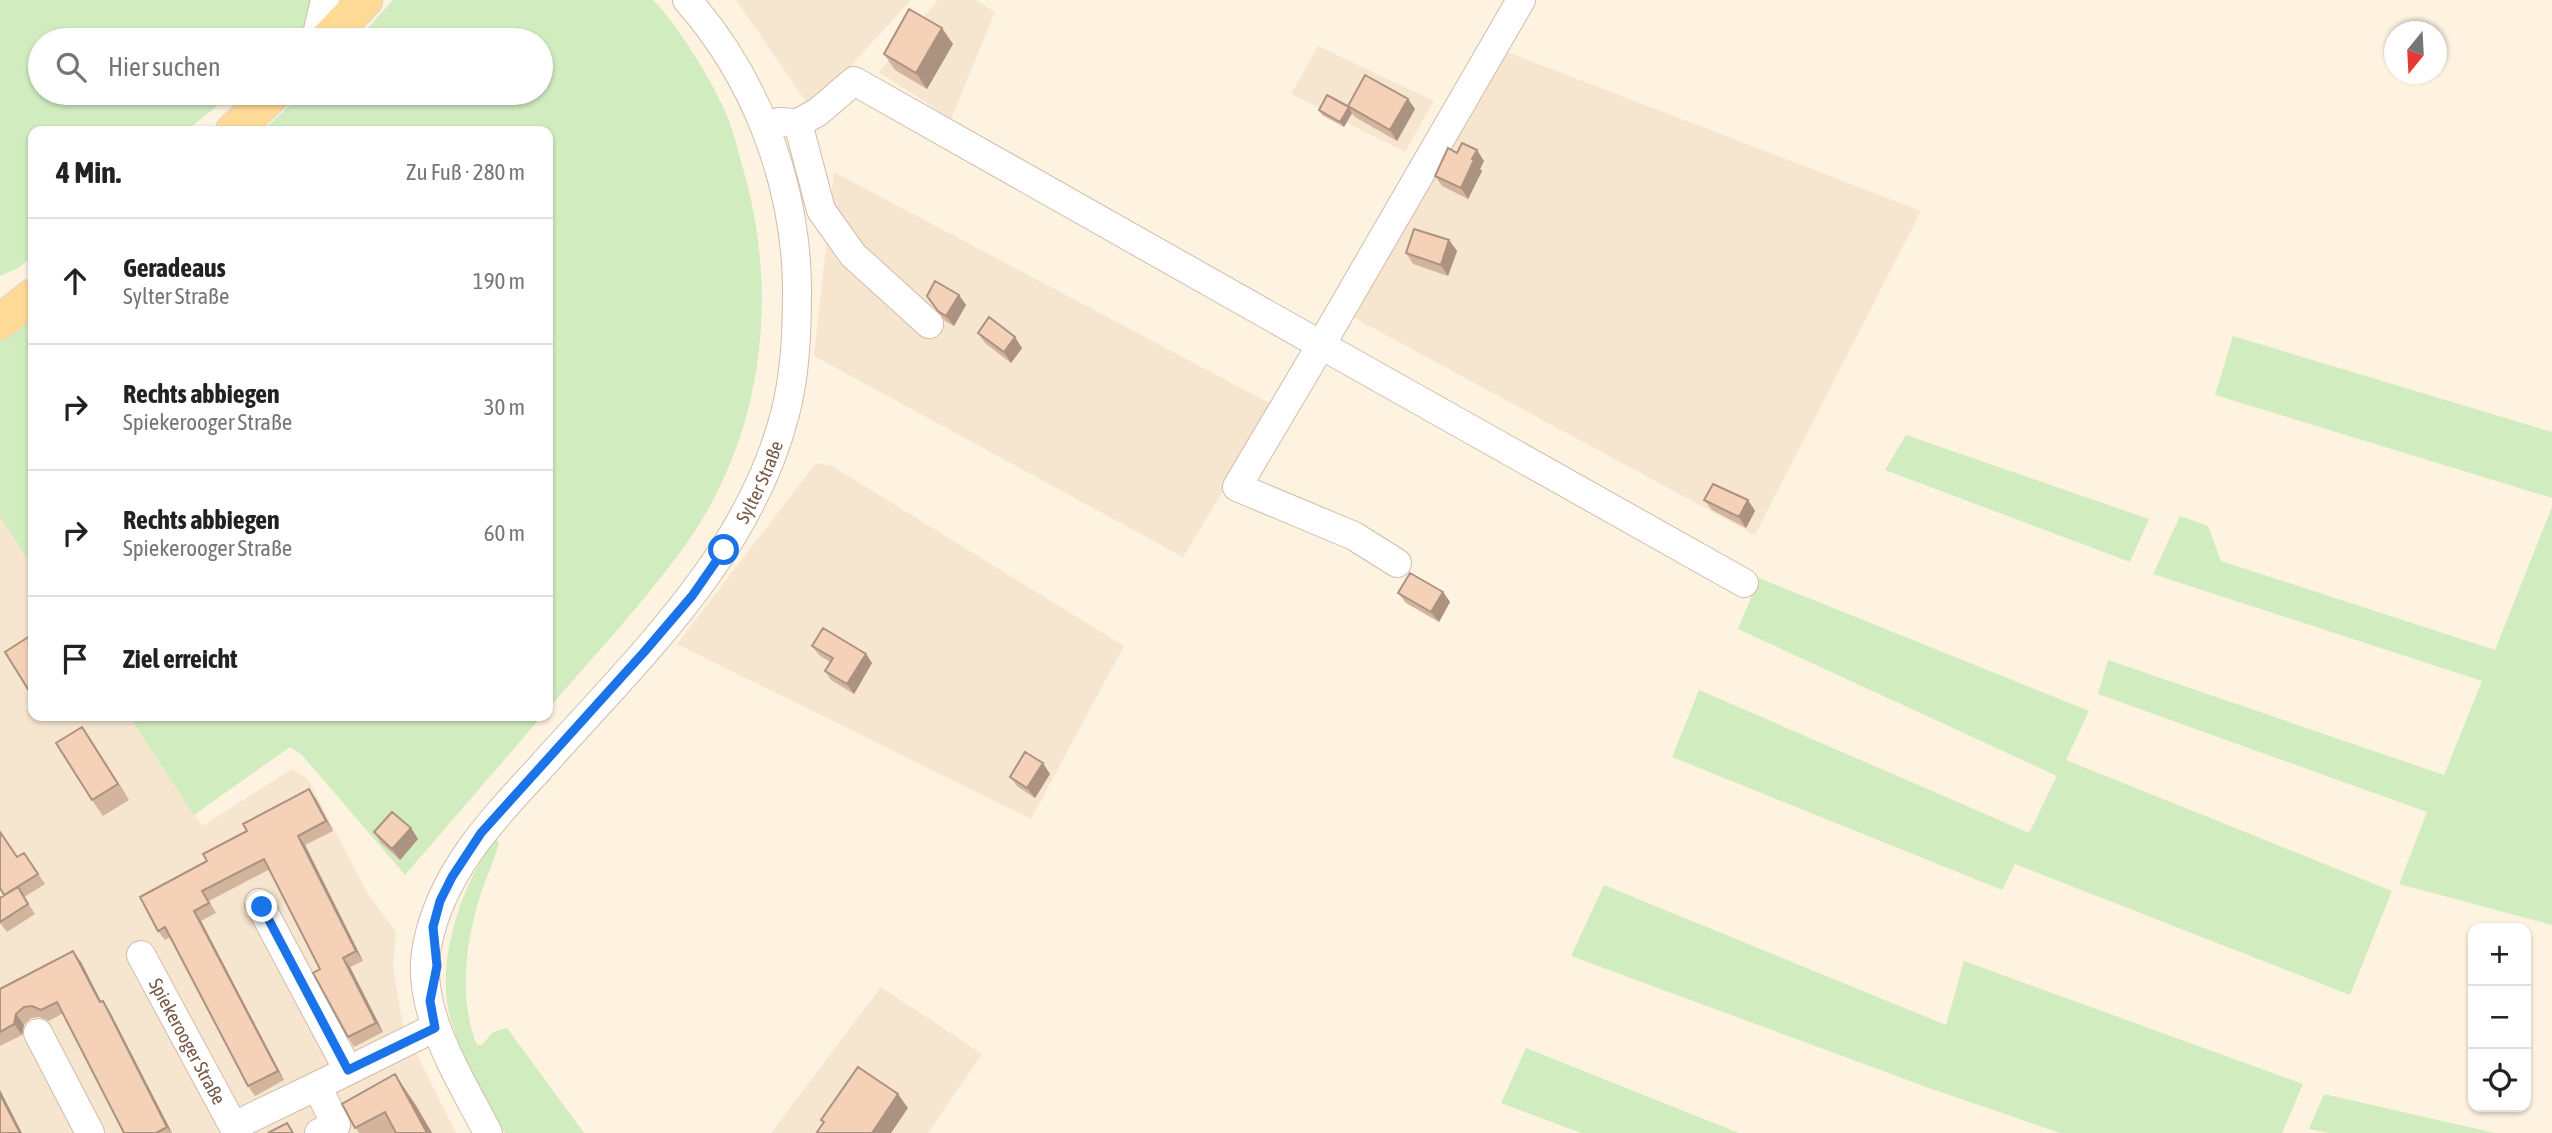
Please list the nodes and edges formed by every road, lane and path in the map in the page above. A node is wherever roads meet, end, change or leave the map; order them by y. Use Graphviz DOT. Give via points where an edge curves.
graph roads {
  1 [pos="325,0"];
  2 [pos="365,0"];
  3 [pos="687,0"];
  4 [pos="1521,0"];
  5 [pos="318,28"];
  6 [pos="338,28"];
  7 [pos="261,105"];
  8 [pos="762,122"];
  9 [pos="798,123"];
  10 [pos="238,126"];
  11 [pos="28,281"];
  12 [pos="0,295"];
  13 [pos="28,300"];
  14 [pos="0,322"];
  15 [pos="929,324"];
  16 [pos="1321,345"];
  17 [pos="1397,563"];
  18 [pos="1744,583"];
  19 [pos="258,902"];
  20 [pos="141,956"];
  21 [pos="433,1014"];
  22 [pos="38,1033"];
  23 [pos="348,1070"];
  24 [pos="317,1086"];
  25 [pos="235,1130"];
  26 [pos="90,1133"];
  27 [pos="319,1133"];
  28 [pos="488,1133"];
  1 -- 5 [label="street"];
  2 -- 6 [label="main road"];
  3 -- 8 [label="street, Sylter Straße" via="722,43"];
  4 -- 16 [label="street"];
  7 -- 10 [label="main road"];
  8 -- 9 [label="street"];
  8 -- 21 [label="street, Sylter Straße" via="782,177 797,258 794,364 772,457 745,516 714,566 645,651 481,833 452,877 433,927 437,966"];
  9 -- 15 [label="street" via="821,210 853,254"];
  9 -- 16 [label="street" via="828,105 854,81"];
  11 -- 12 [label="main road"];
  13 -- 14 [label="main road"];
  16 -- 17 [label="street" via="1237,487 1354,536"];
  16 -- 18 [label="street"];
  19 -- 23 [label="street"];
  20 -- 25 [label="street, Spiekerooger Straße"];
  21 -- 23 [label="street, Spiekerooger Straße"];
  21 -- 28 [label="street"];
  22 -- 26 [label="street"];
  23 -- 24 [label="street, Spiekerooger Straße"];
  24 -- 25 [label="street, Spiekerooger Straße"];
  24 -- 27 [label="street" via="336,1125"];
}
